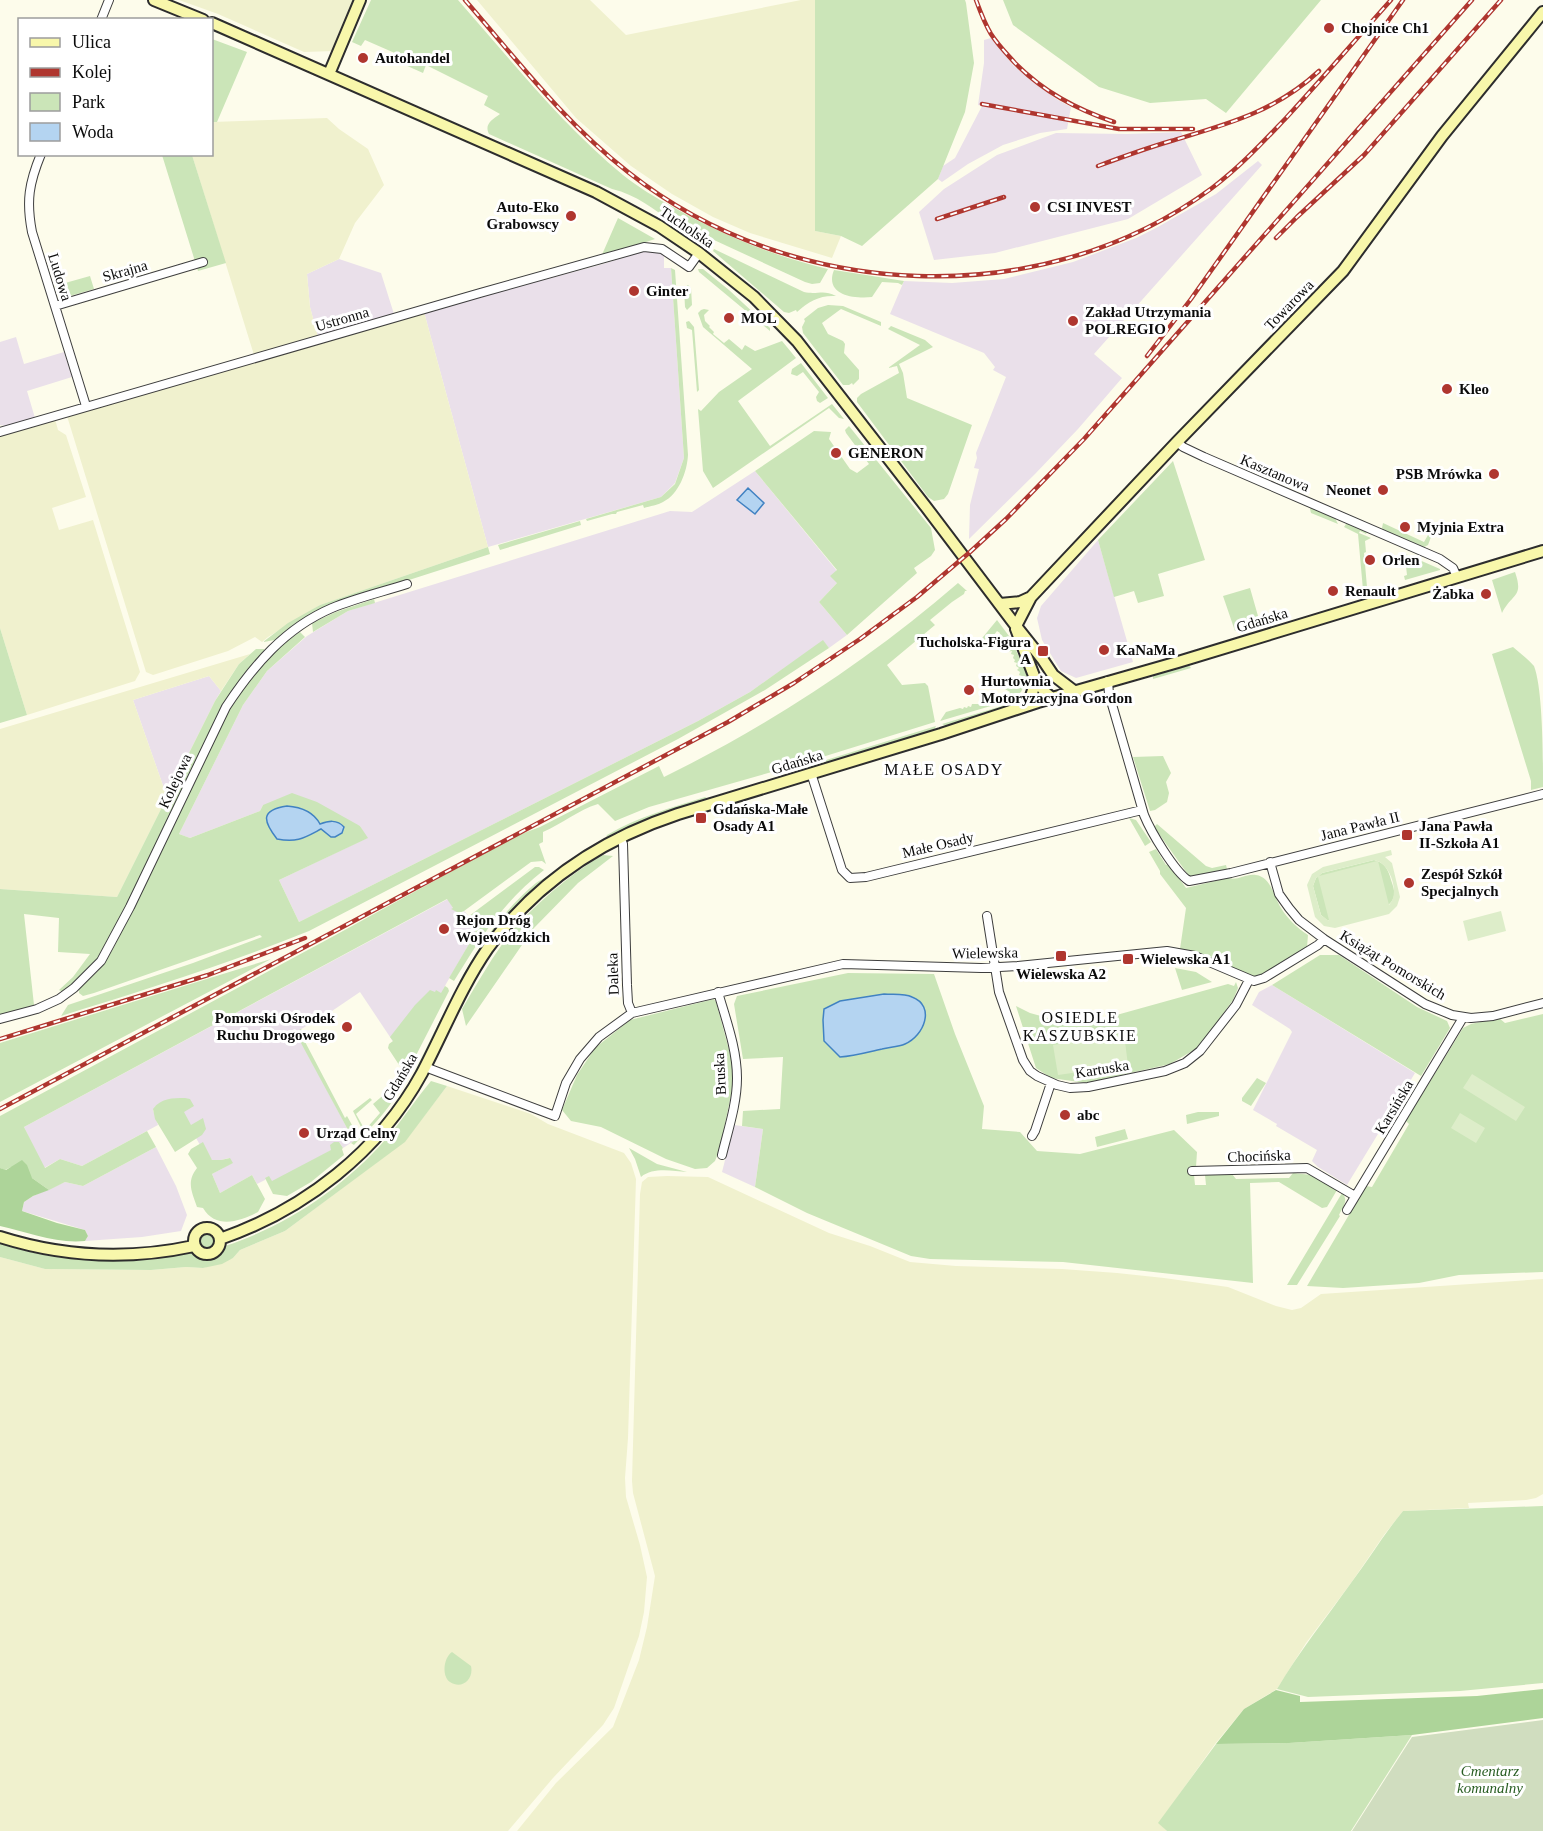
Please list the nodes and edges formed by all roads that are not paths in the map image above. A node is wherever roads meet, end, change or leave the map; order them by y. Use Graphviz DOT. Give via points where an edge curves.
graph roads {
  1 [pos="110,0"];
  2 [pos="154,0"];
  3 [pos="360,0"];
  4 [pos="1543,12"];
  5 [pos="102,18"];
  6 [pos="198,18"];
  7 [pos="213,23"];
  8 [pos="328,74"];
  9 [pos="40,156"];
  10 [pos="699,253"];
  11 [pos="203,262"];
  12 [pos="55,306"];
  13 [pos="86,406"];
  14 [pos="0,432"];
  15 [pos="1177,442"];
  16 [pos="1543,551"];
  17 [pos="1457,577"];
  18 [pos="407,584"];
  19 [pos="1031,597"];
  20 [pos="1000,604"];
  21 [pos="1016,626"];
  22 [pos="1053,675"];
  23 [pos="1036,681"];
  24 [pos="1108,681"];
  25 [pos="1074,691"];
  26 [pos="1052,698"];
  27 [pos="1028,705"];
  28 [pos="811,774"];
  29 [pos="1543,794"];
  30 [pos="1143,812"];
  31 [pos="620,837"];
  32 [pos="1270,862"];
  33 [pos="987,916"];
  34 [pos="1324,939"];
  35 [pos="995,967"];
  36 [pos="1249,980"];
  37 [pos="718,992"];
  38 [pos="1543,1003"];
  39 [pos="632,1013"];
  40 [pos="1462,1017"];
  41 [pos="0,1019"];
  42 [pos="424,1067"];
  43 [pos="1051,1083"];
  44 [pos="1032,1136"];
  45 [pos="722,1155"];
  46 [pos="1192,1171"];
  47 [pos="1355,1196"];
  48 [pos="1347,1210"];
  49 [pos="0,1237"];
  50 [pos="220,1239"];
  51 [pos="194,1246"];
  1 -- 5 [label="street"];
  2 -- 6 [label="main road"];
  3 -- 8 [label="main road"];
  4 -- 15 [label="main road, Towarowa" via="1429,152 1343,271"];
  7 -- 8 [label="main road, Tucholska"];
  8 -- 10 [label="main road, Tucholska" via="618,202"];
  9 -- 12 [label="street, Ludowa" via="29,189 29,218"];
  10 -- 13 [label="street, Ustronna" via="689,267 662,249 644,247"];
  10 -- 20 [label="main road, Tucholska" via="754,297 797,341"];
  11 -- 12 [label="street, Skrajna"];
  12 -- 13 [label="street, Ludowa"];
  13 -- 14 [label="street, Ustronna"];
  15 -- 17 [label="street, Kasztanowa" via="1440,559 1453,568"];
  15 -- 19 [label="main road, Towarowa"];
  16 -- 17 [label="main road, Gdańska"];
  17 -- 24 [label="main road, Gdańska"];
  18 -- 41 [label="street, Kolejowa" via="319,614 263,658 226,707 101,961 58,999"];
  19 -- 20 [label="main road"];
  19 -- 21 [label="main road, Towarowa"];
  20 -- 21 [label="main road, Tucholska"];
  21 -- 22 [label="main road, Tucholska"];
  21 -- 23 [label="main road, Tucholska"];
  22 -- 25 [label="main road, Tucholska"];
  22 -- 26 [label="main road"];
  23 -- 26 [label="main road, Tucholska"];
  23 -- 27 [label="main road"];
  24 -- 25 [label="main road, Gdańska"];
  24 -- 30 [label="street"];
  25 -- 26 [label="main road, Gdańska"];
  26 -- 27 [label="main road, Gdańska"];
  27 -- 28 [label="main road, Gdańska"];
  28 -- 30 [label="street, Małe Osady" via="842,870 850,878"];
  28 -- 31 [label="main road, Gdańska" via="656,821"];
  29 -- 32 [label="street, Jana Pawła II"];
  30 -- 32 [label="street, Jana Pawła II" via="1148,826 1189,881"];
  31 -- 39 [label="street, Daleka" via="627,994"];
  31 -- 42 [label="main road, Gdańska" via="556,877 501,932 468,981"];
  32 -- 34 [label="street, Książąt Pomorskich" via="1289,908"];
  33 -- 35 [label="street, Kartuska"];
  34 -- 36 [label="street" via="1264,978"];
  34 -- 40 [label="street, Książąt Pomorskich" via="1421,1002"];
  35 -- 36 [label="street, Wielewska" via="1167,951 1195,956"];
  35 -- 37 [label="street, Wielewska" via="843,964"];
  35 -- 43 [label="street, Kartuska" via="999,992 1023,1060 1030,1071"];
  36 -- 43 [label="street, Kartuska" via="1229,1014 1200,1051 1185,1063 1088,1088"];
  37 -- 39 [label="street, Wielewska"];
  37 -- 45 [label="street, Bruska" via="737,1078"];
  38 -- 40 [label="street, Książąt Pomorskich" via="1492,1016"];
  39 -- 42 [label="street, Daleka" via="611,1026 580,1059 566,1083 555,1116"];
  40 -- 47 [label="street, Karsińska"];
  42 -- 50 [label="main road, Gdańska" via="382,1131 345,1168 294,1205"];
  43 -- 44 [label="street"];
  46 -- 47 [label="street, Chocińska" via="1307,1168"];
  47 -- 48 [label="street, Karsińska"];
  49 -- 51 [label="main road" via="43,1248 96,1254 153,1253"];
  50 -- 51 [label="main road" via="211,1254 201,1253"];
  50 -- 51 [label="main road" via="216,1232 205,1228 194,1236"];
}
